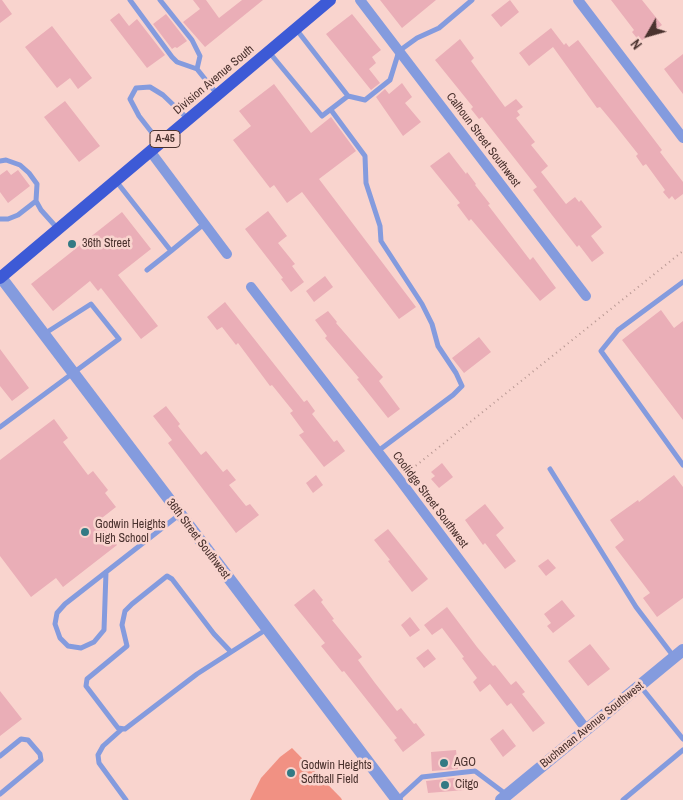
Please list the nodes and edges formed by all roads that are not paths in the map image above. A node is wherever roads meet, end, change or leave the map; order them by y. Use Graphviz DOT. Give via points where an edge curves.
graph roads {
  1 [pos="130,0"];
  2 [pos="160,0"];
  3 [pos="330,0"];
  4 [pos="360,0"];
  5 [pos="472,0"];
  6 [pos="578,0"];
  7 [pos="296,29"];
  8 [pos="400,51"];
  9 [pos="269,52"];
  10 [pos="198,69"];
  11 [pos="218,94"];
  12 [pos="348,96"];
  13 [pos="331,110"];
  14 [pos="188,119"];
  15 [pos="683,138"];
  16 [pos="160,143"];
  17 [pos="150,152"];
  18 [pos="0,161"];
  19 [pos="116,180"];
  20 [pos="36,201"];
  21 [pos="0,219"];
  22 [pos="204,224"];
  23 [pos="58,229"];
  24 [pos="171,251"];
  25 [pos="227,254"];
  26 [pos="147,270"];
  27 [pos="0,277"];
  28 [pos="683,282"];
  29 [pos="251,287"];
  30 [pos="586,296"];
  31 [pos="43,334"];
  32 [pos="73,373"];
  33 [pos="0,426"];
  34 [pos="378,451"];
  35 [pos="683,465"];
  36 [pos="550,469"];
  37 [pos="180,515"];
  38 [pos="106,572"];
  39 [pos="267,629"];
  40 [pos="231,652"];
  41 [pos="679,654"];
  42 [pos="640,686"];
  43 [pos="586,729"];
  44 [pos="122,730"];
  45 [pos="683,739"];
  46 [pos="683,750"];
  47 [pos="0,756"];
  48 [pos="0,794"];
  49 [pos="504,798"];
  50 [pos="126,800"];
  51 [pos="397,800"];
  52 [pos="623,800"];
  1 -- 10 [label="lane" via="177,62"];
  2 -- 10 [label="lane" via="192,40 200,56"];
  3 -- 7 [label="main road, Division Avenue South / A-45"];
  4 -- 8 [label="street, Calhoun Street Southwest"];
  5 -- 8 [label="lane" via="439,28 417,38"];
  6 -- 15 [label="street"];
  7 -- 9 [label="main road, Division Avenue South / A-45"];
  7 -- 12 [label="lane"];
  8 -- 12 [label="lane" via="390,80 366,100"];
  8 -- 30 [label="street, Calhoun Street Southwest"];
  9 -- 11 [label="main road, Division Avenue South / A-45"];
  9 -- 13 [label="lane" via="322,116"];
  10 -- 11 [label="lane"];
  11 -- 14 [label="main road, Division Avenue South / A-45"];
  12 -- 13 [label="lane"];
  13 -- 34 [label="lane" via="365,156 366,183 380,226 381,241 422,304 438,346 462,386"];
  14 -- 16 [label="main road, Division Avenue South / A-45"];
  14 -- 16 [label="lane" via="150,87 136,88 130,100"];
  16 -- 17 [label="main road, Division Avenue South / A-45"];
  17 -- 19 [label="main road, Division Avenue South / A-45"];
  17 -- 22 [label="street"];
  18 -- 20 [label="lane" via="20,165 29,172 37,184"];
  19 -- 23 [label="main road, Division Avenue South / A-45"];
  19 -- 24 [label="lane"];
  20 -- 21 [label="lane" via="18,215"];
  20 -- 23 [label="lane"];
  22 -- 24 [label="lane"];
  22 -- 25 [label="street"];
  23 -- 27 [label="main road, Division Avenue South / A-45"];
  24 -- 26 [label="lane"];
  27 -- 31 [label="street, 36th Street Southwest"];
  28 -- 35 [label="lane" via="618,330 601,351"];
  29 -- 34 [label="street, Coolidge Street Southwest"];
  31 -- 32 [label="street, 36th Street Southwest"];
  31 -- 32 [label="lane" via="91,304 119,339"];
  32 -- 33 [label="lane"];
  32 -- 37 [label="street, 36th Street Southwest"];
  34 -- 43 [label="street, Coolidge Street Southwest"];
  36 -- 41 [label="lane" via="636,607"];
  37 -- 38 [label="lane"];
  37 -- 39 [label="street, 36th Street Southwest"];
  38 -- 38 [label="lane" via="57,613 55,624 60,638 68,646 81,648 94,642 104,630"];
  39 -- 40 [label="lane"];
  39 -- 51 [label="street, 36th Street Southwest"];
  40 -- 44 [label="lane"];
  40 -- 44 [label="lane" via="172,578 163,578 125,611 122,625 127,646 87,679 86,686"];
  41 -- 42 [label="street, Buchanan Avenue Southwest"];
  42 -- 43 [label="street, Buchanan Avenue Southwest"];
  42 -- 45 [label="lane"];
  43 -- 49 [label="street, Buchanan Avenue Southwest"];
  44 -- 50 [label="lane" via="98,754 99,763"];
  46 -- 52 [label="lane"];
  47 -- 48 [label="lane" via="21,739 28,740 41,760"];
  49 -- 51 [label="lane" via="475,771 422,776"];
}
